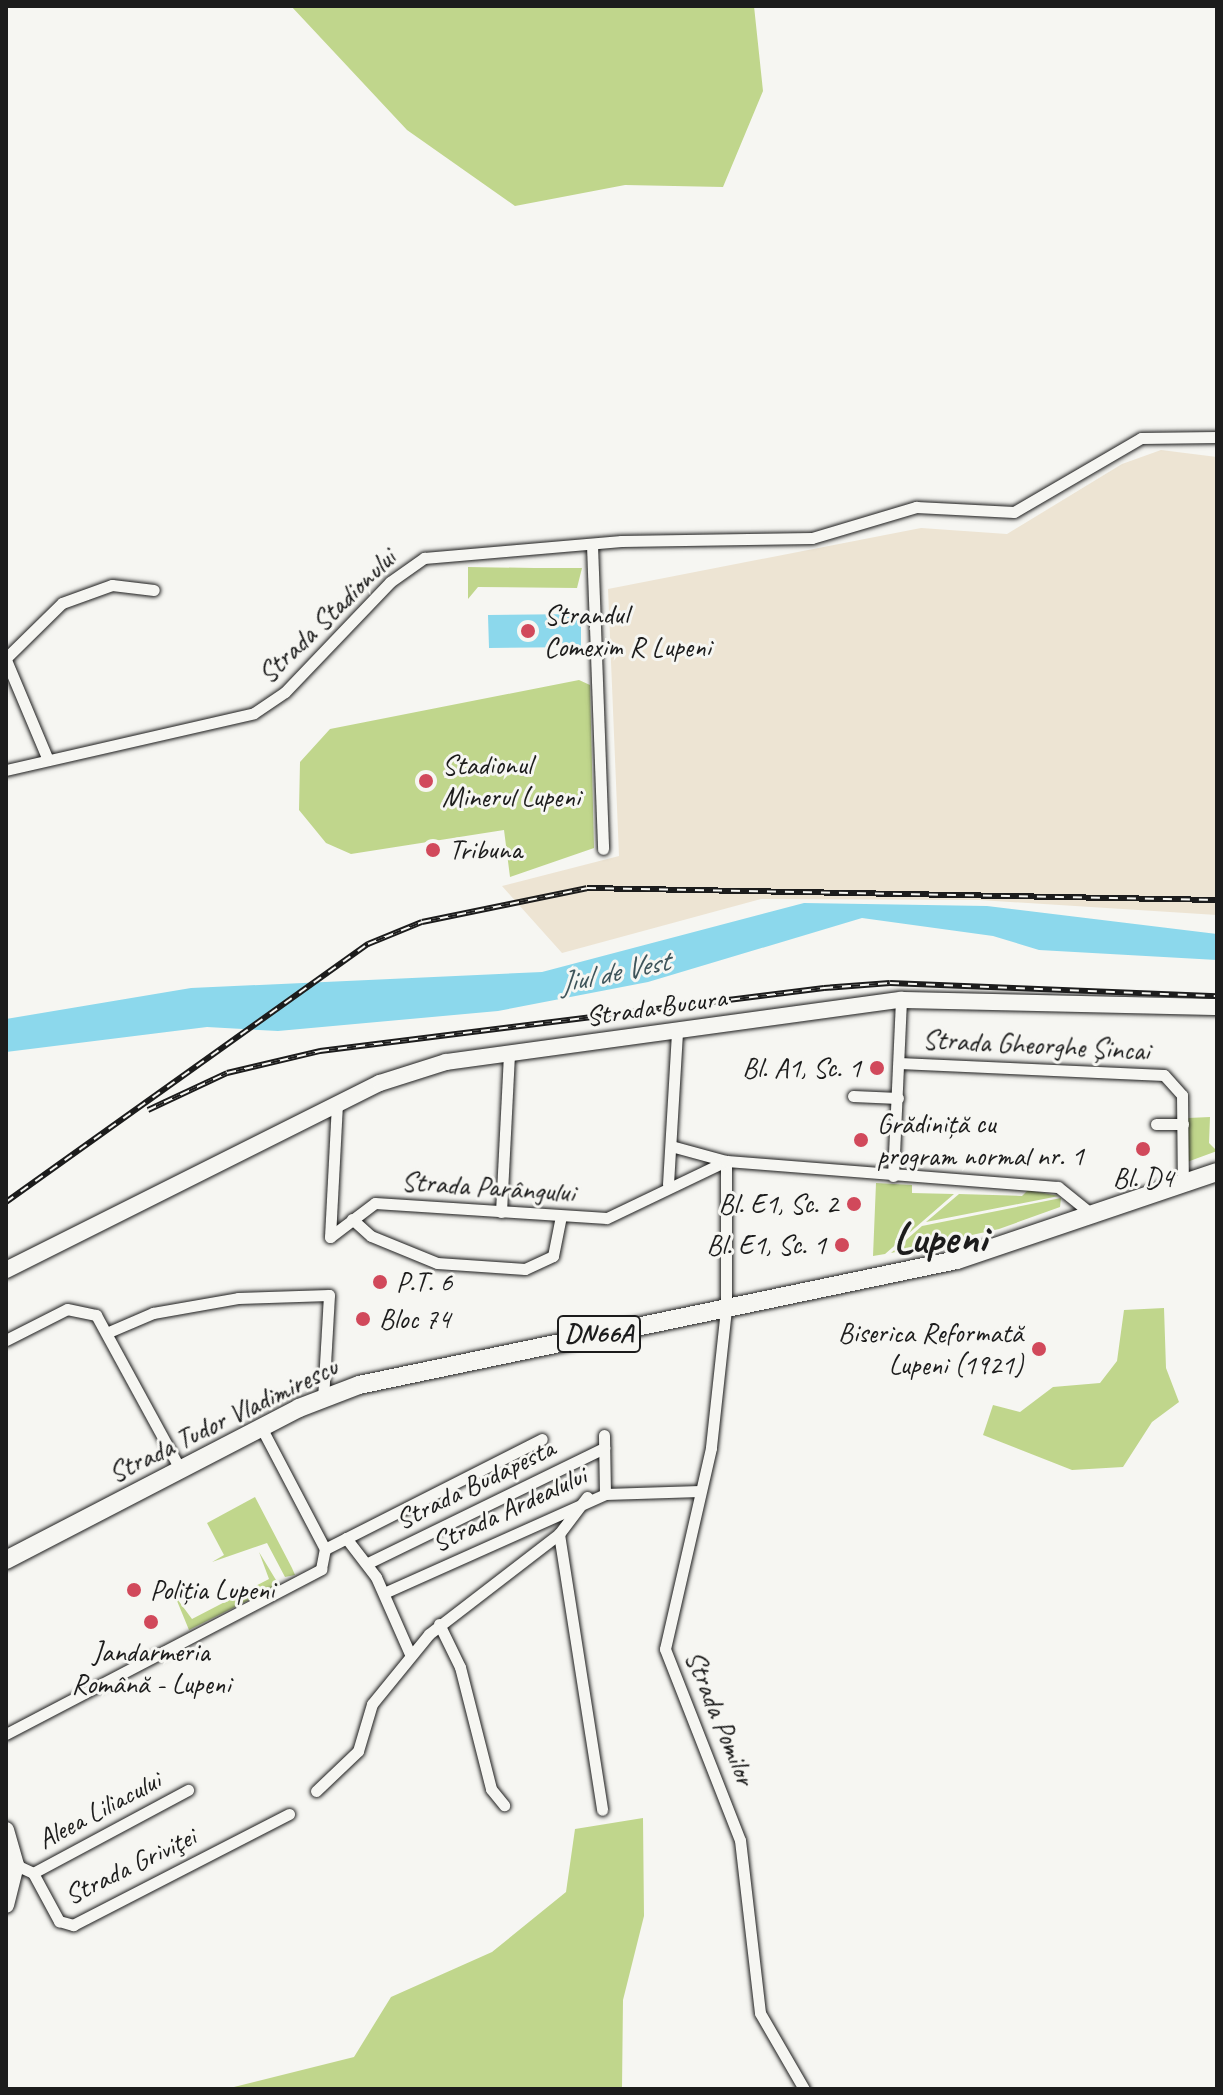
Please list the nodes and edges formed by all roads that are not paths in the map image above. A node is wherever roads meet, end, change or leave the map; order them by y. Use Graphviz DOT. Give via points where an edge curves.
graph roads {
  1 [pos="1217,437"];
  2 [pos="592,545"];
  3 [pos="154,590"];
  4 [pos="6,659"];
  5 [pos="48,760"];
  6 [pos="6,770"];
  7 [pos="603,849"];
  8 [pos="901,1000"];
  9 [pos="1217,1007"];
  10 [pos="677,1031"];
  11 [pos="509,1053"];
  12 [pos="899,1063"];
  13 [pos="853,1096"];
  14 [pos="898,1098"];
  15 [pos="337,1103"];
  16 [pos="1156,1124"];
  17 [pos="1183,1124"];
  18 [pos="671,1146"];
  19 [pos="726,1161"];
  20 [pos="1217,1172"];
  21 [pos="893,1176"];
  22 [pos="668,1184"];
  23 [pos="1183,1184"];
  24 [pos="501,1212"];
  25 [pos="561,1216"];
  26 [pos="1094,1216"];
  27 [pos="352,1219"];
  28 [pos="6,1270"];
  29 [pos="726,1309"];
  30 [pos="111,1331"];
  31 [pos="6,1340"];
  32 [pos="323,1398"];
  33 [pos="261,1427"];
  34 [pos="604,1435"];
  35 [pos="542,1439"];
  36 [pos="604,1448"];
  37 [pos="180,1469"];
  38 [pos="700,1491"];
  39 [pos="605,1494"];
  40 [pos="587,1497"];
  41 [pos="559,1534"];
  42 [pos="346,1538"];
  43 [pos="326,1552"];
  44 [pos="6,1560"];
  45 [pos="368,1563"];
  46 [pos="384,1593"];
  47 [pos="439,1624"];
  48 [pos="410,1654"];
  49 [pos="6,1734"];
  50 [pos="188,1790"];
  51 [pos="316,1791"];
  52 [pos="504,1805"];
  53 [pos="602,1810"];
  54 [pos="289,1814"];
  55 [pos="6,1830"];
  56 [pos="16,1865"];
  57 [pos="33,1873"];
  58 [pos="9,1884"];
  59 [pos="6,1905"];
  60 [pos="804,2089"];
  1 -- 2 [label="street, Strada Stadionului" via="1141,438 1014,512 905,508 812,538"];
  2 -- 5 [label="street, Strada Stadionului" via="424,558 390,582 285,692 254,713"];
  2 -- 7 [label="street"];
  3 -- 4 [label="street" via="112,585 62,603"];
  4 -- 5 [label="street"];
  5 -- 6 [label="street, Strada Stadionului"];
  8 -- 9 [label="main road, Strada Bucura"];
  8 -- 10 [label="main road, Strada Bucura"];
  8 -- 12 [label="street, Strada Gheorghe Șincai"];
  10 -- 11 [label="main road, Strada Bucura"];
  10 -- 18 [label="street"];
  11 -- 15 [label="main road, Strada Bucura" via="418,1068"];
  11 -- 24 [label="street"];
  12 -- 14 [label="street"];
  12 -- 17 [label="street, Strada Gheorghe Șincai" via="1151,1071 1180,1091"];
  13 -- 14 [label="street"];
  14 -- 21 [label="street"];
  15 -- 27 [label="street, Strada Parângului" via="330,1237"];
  15 -- 28 [label="main road, Strada Bucura"];
  16 -- 17 [label="street"];
  17 -- 23 [label="street, Strada Gheorghe Șincai"];
  18 -- 19 [label="street, Strada Parângului"];
  18 -- 22 [label="street"];
  19 -- 21 [label="street, Strada Parângului"];
  19 -- 22 [label="street, Strada Parângului"];
  19 -- 29 [label="street"];
  20 -- 23 [label="main road, Strada Tudor Vladimirescu / DN66A"];
  21 -- 26 [label="street, Strada Parângului" via="1058,1187"];
  22 -- 25 [label="street, Strada Parângului" via="607,1218"];
  23 -- 26 [label="main road, Strada Tudor Vladimirescu / DN66A"];
  24 -- 25 [label="street, Strada Parângului"];
  24 -- 27 [label="street, Strada Parângului" via="375,1203"];
  25 -- 27 [label="street" via="553,1256 525,1269 437,1263 371,1236"];
  26 -- 29 [label="main road, Strada Tudor Vladimirescu / DN66A" via="957,1260"];
  29 -- 32 [label="main road, Strada Tudor Vladimirescu / DN66A" via="403,1374"];
  29 -- 38 [label="street, Strada Pomilor" via="715,1424"];
  30 -- 31 [label="street" via="75,1307"];
  30 -- 32 [label="street" via="153,1313 238,1298 329,1295"];
  30 -- 37 [label="street"];
  32 -- 33 [label="main road, Strada Tudor Vladimirescu / DN66A"];
  33 -- 37 [label="main road, Strada Tudor Vladimirescu / DN66A"];
  33 -- 43 [label="street"];
  34 -- 36 [label="street, Strada Ardealului"];
  35 -- 42 [label="street"];
  36 -- 39 [label="street, Strada Ardealului"];
  36 -- 45 [label="street, Strada Budapesta"];
  37 -- 44 [label="main road, Strada Tudor Vladimirescu / DN66A"];
  38 -- 39 [label="street"];
  38 -- 60 [label="street, Strada Pomilor" via="665,1649 740,1840 760,2013"];
  39 -- 40 [label="street, Strada Ardealului"];
  40 -- 41 [label="street"];
  40 -- 46 [label="street, Strada Ardealului"];
  41 -- 47 [label="street"];
  41 -- 53 [label="street"];
  42 -- 43 [label="street"];
  42 -- 45 [label="street"];
  43 -- 49 [label="street" via="315,1573"];
  45 -- 46 [label="street"];
  46 -- 48 [label="street"];
  47 -- 48 [label="street"];
  47 -- 52 [label="street" via="460,1667 491,1789"];
  48 -- 51 [label="street" via="366,1715 358,1751"];
  50 -- 57 [label="street, Aleea Liliacului"];
  54 -- 57 [label="street, Strada Griviţei" via="73,1925 59,1921"];
  55 -- 56 [label="main road"];
  56 -- 57 [label="street, Strada Griviţei"];
  56 -- 58 [label="main road"];
  58 -- 59 [label="main road"];
}
